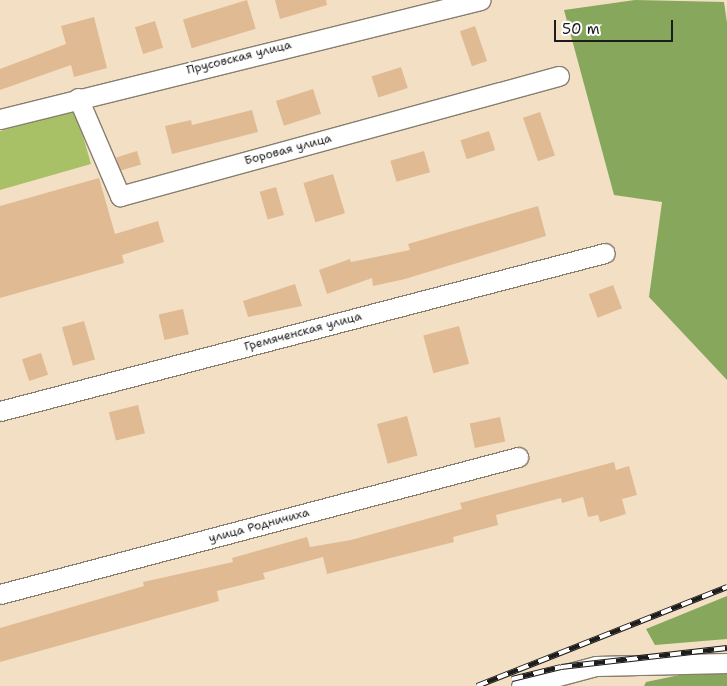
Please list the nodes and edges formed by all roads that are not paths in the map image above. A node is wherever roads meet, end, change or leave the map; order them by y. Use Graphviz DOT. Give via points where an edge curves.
graph roads {
  1 [pos="480,0"];
  2 [pos="559,76"];
  3 [pos="78,98"];
  4 [pos="0,119"];
  5 [pos="605,253"];
  6 [pos="0,412"];
  7 [pos="518,457"];
  8 [pos="0,594"];
  9 [pos="727,663"];
  10 [pos="521,686"];
  1 -- 3 [label="street, Прусовская улица"];
  2 -- 3 [label="street, Боровая улица" via="120,196"];
  3 -- 4 [label="street, Прусовская улица"];
  5 -- 6 [label="street, Гремяченская улица"];
  7 -- 8 [label="street, улица Родничиха"];
  9 -- 10 [label="street" via="596,666"];
}
